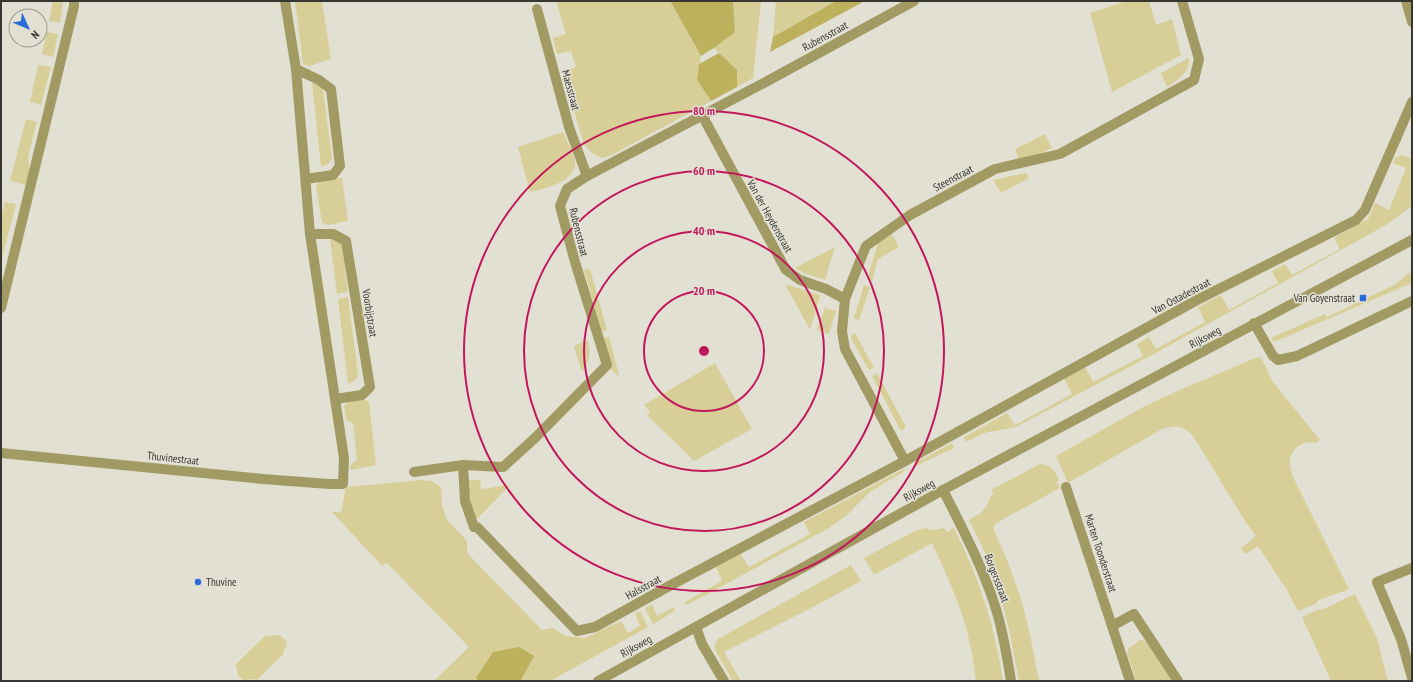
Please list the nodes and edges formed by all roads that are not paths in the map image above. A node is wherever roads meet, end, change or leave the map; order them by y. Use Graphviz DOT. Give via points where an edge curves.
graph roads {
  1 [pos="74,1"];
  2 [pos="285,1"];
  3 [pos="914,1"];
  4 [pos="1182,1"];
  5 [pos="1406,1"];
  6 [pos="537,9"];
  7 [pos="1412,22"];
  8 [pos="296,69"];
  9 [pos="1412,102"];
  10 [pos="702,115"];
  11 [pos="587,176"];
  12 [pos="306,179"];
  13 [pos="310,234"];
  14 [pos="1411,240"];
  15 [pos="845,299"];
  16 [pos="1412,301"];
  17 [pos="1,308"];
  18 [pos="1254,323"];
  19 [pos="335,399"];
  20 [pos="1,453"];
  21 [pos="905,461"];
  22 [pos="463,465"];
  23 [pos="414,472"];
  24 [pos="1066,487"];
  25 [pos="943,490"];
  26 [pos="1412,568"];
  27 [pos="1112,626"];
  28 [pos="696,627"];
  29 [pos="1412,678"];
  30 [pos="598,681"];
  31 [pos="724,681"];
  32 [pos="1011,681"];
  33 [pos="1130,681"];
  34 [pos="1178,681"];
  1 -- 17 [label="street"];
  2 -- 8 [label="street"];
  3 -- 10 [label="street, Rubensstraat"];
  4 -- 15 [label="street, Steenstraat" via="1199,59 1194,80 1060,154 995,169 910,215 866,246"];
  5 -- 7 [label="street"];
  6 -- 11 [label="street, Maesstraat" via="569,127"];
  8 -- 12 [label="street"];
  8 -- 12 [label="street" via="331,89 340,166 333,175"];
  9 -- 21 [label="street, Van Ostadestraat" via="1365,210 1356,220 1197,300"];
  10 -- 11 [label="street, Rubensstraat"];
  10 -- 15 [label="street, Van der Heydenstraat" via="786,270 800,280"];
  11 -- 22 [label="street, Rubensstraat" via="567,189 560,206 607,365 503,467"];
  12 -- 13 [label="street"];
  13 -- 19 [label="street"];
  13 -- 19 [label="street, Voorbijstraat" via="333,234 346,241 370,387 362,395"];
  14 -- 18 [label="street, Rijksweg"];
  15 -- 21 [label="street, Steenstraat" via="842,331 845,349"];
  16 -- 18 [label="street" via="1297,356 1278,360"];
  18 -- 25 [label="street, Rijksweg"];
  19 -- 20 [label="street, Thuvinestraat" via="344,458 343,484"];
  21 -- 22 [label="street, Halsstraat" via="595,627 577,631 477,527 474,528 465,501"];
  22 -- 23 [label="street, Rubensstraat"];
  24 -- 27 [label="street, Marten Toonderstraat"];
  25 -- 28 [label="street, Rijksweg"];
  25 -- 32 [label="street, Borgersstraat" via="972,548 995,606"];
  26 -- 29 [label="street" via="1377,582 1401,639"];
  27 -- 33 [label="street, Marten Toonderstraat"];
  27 -- 34 [label="street" via="1134,614"];
  28 -- 30 [label="street, Rijksweg"];
  28 -- 31 [label="street" via="702,644"];
}
